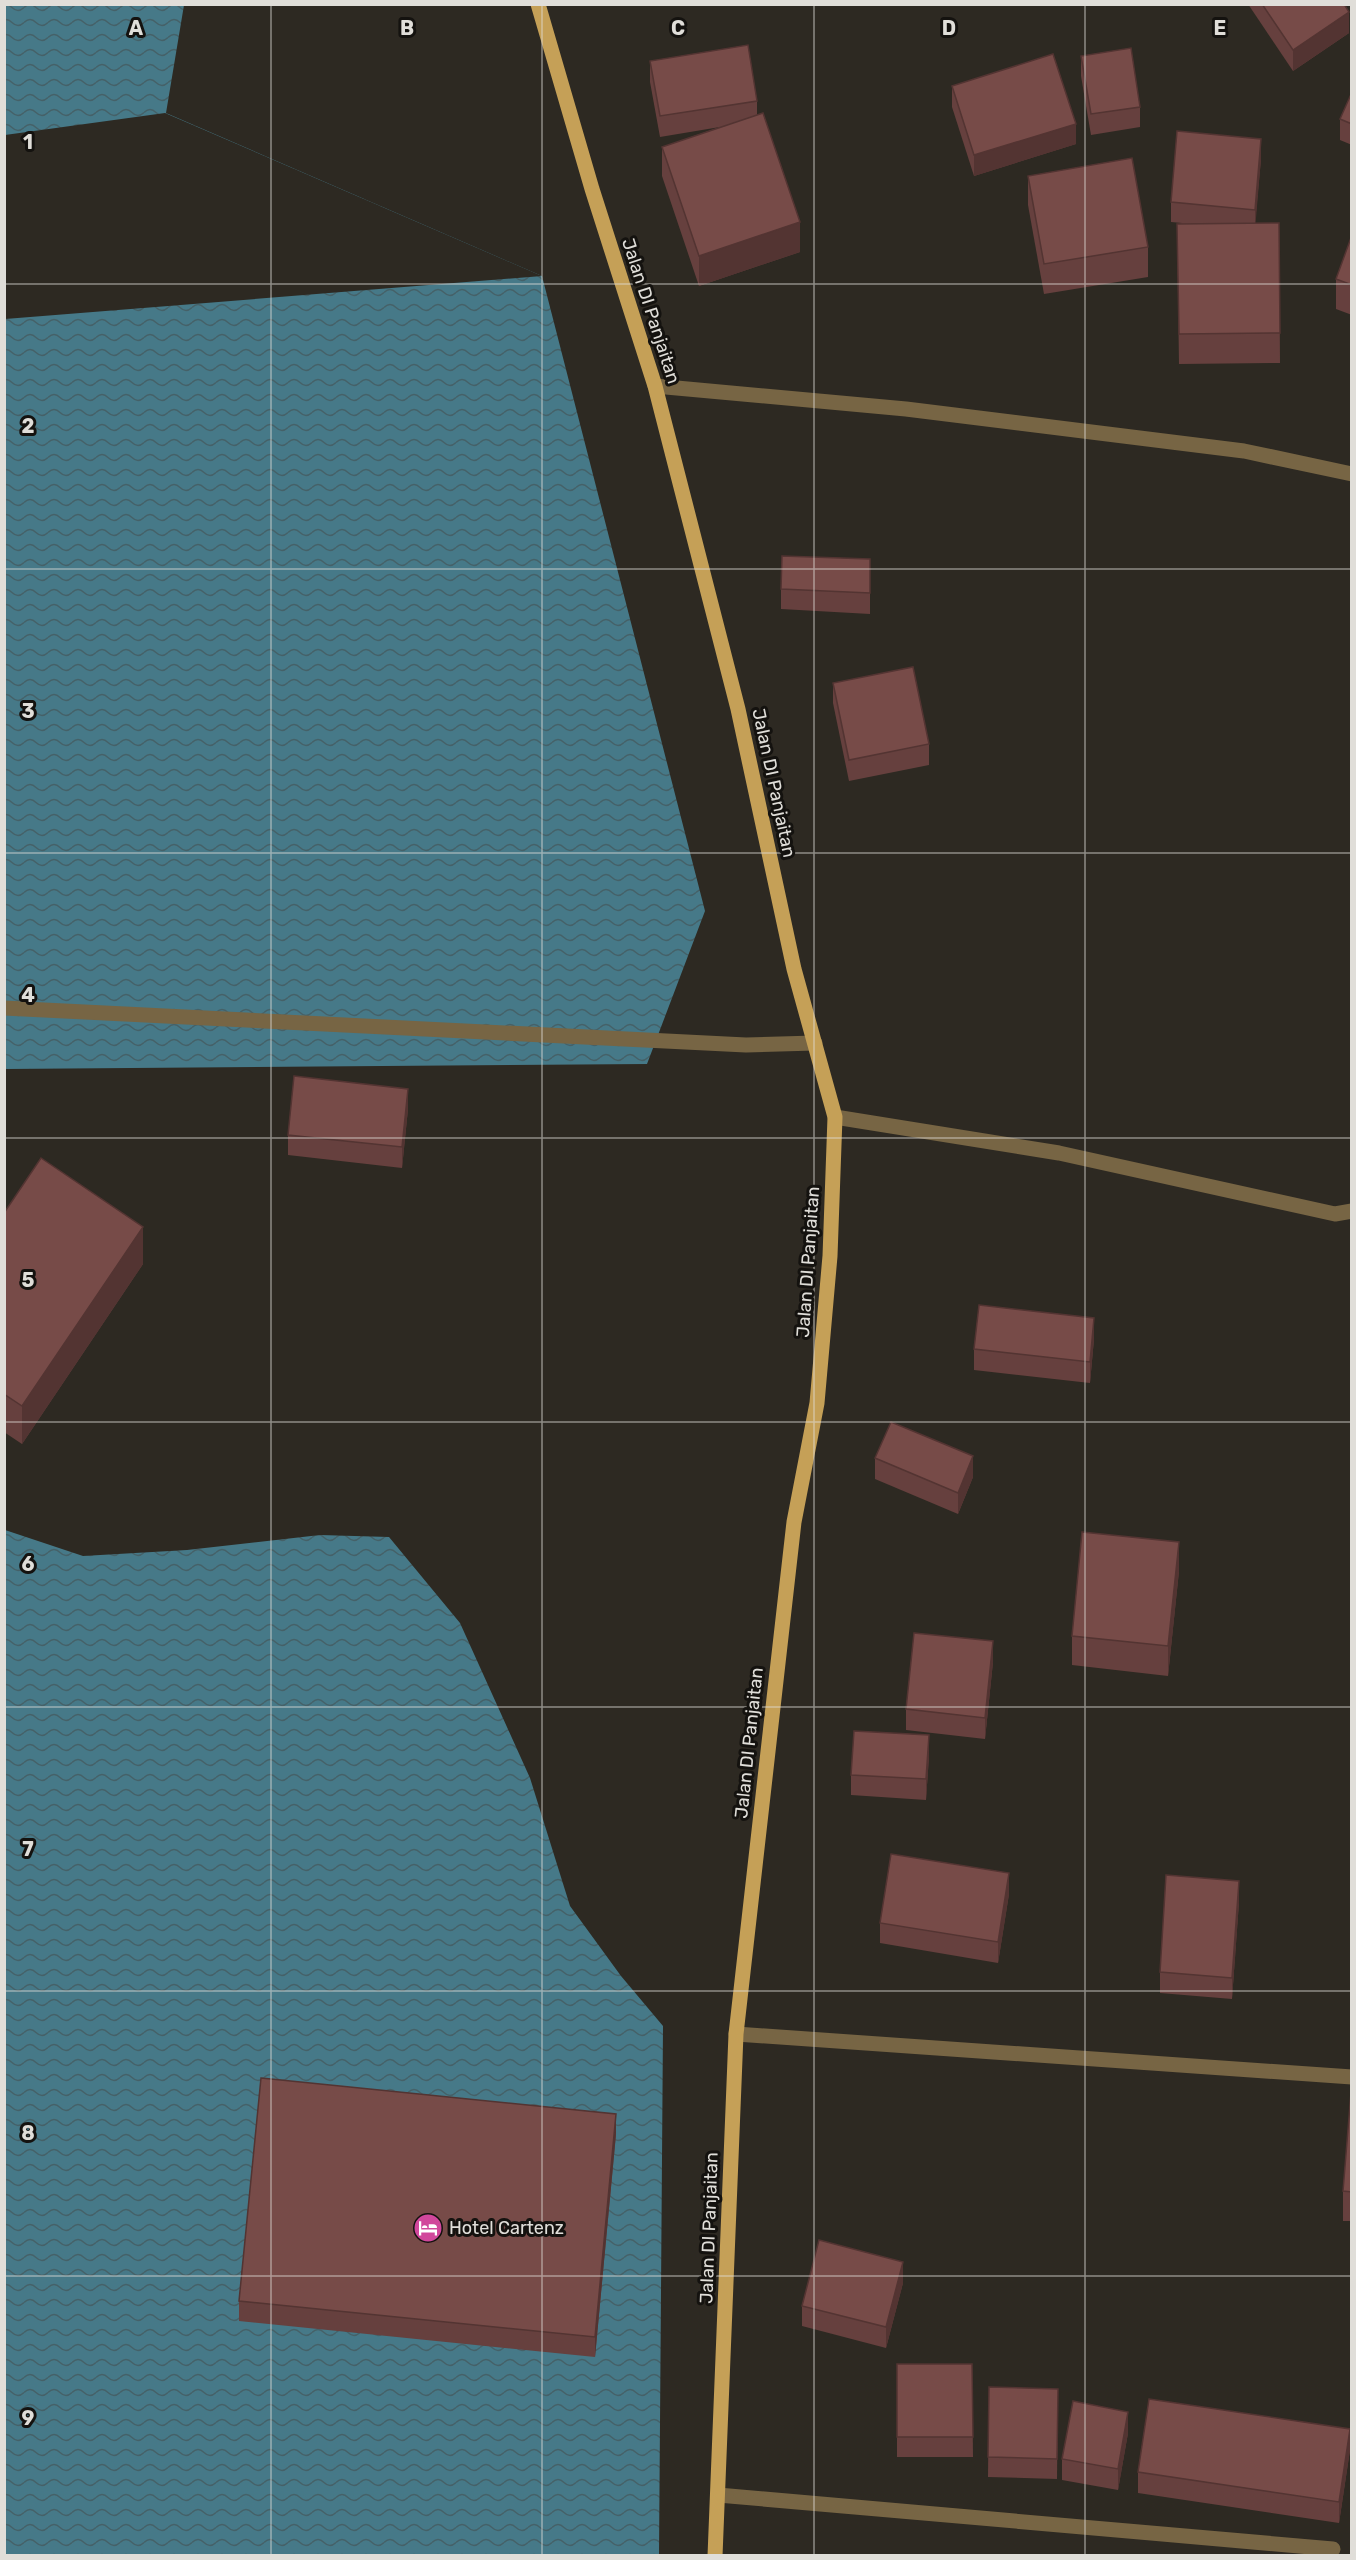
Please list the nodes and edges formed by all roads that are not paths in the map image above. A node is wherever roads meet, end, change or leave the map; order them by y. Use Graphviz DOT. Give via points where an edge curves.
graph roads {
  1 [pos="538,4"];
  2 [pos="655,386"];
  3 [pos="1352,474"];
  4 [pos="4,1008"];
  5 [pos="814,1043"];
  6 [pos="835,1117"];
  7 [pos="1352,1211"];
  8 [pos="736,2034"];
  9 [pos="1352,2077"];
  10 [pos="718,2495"];
  11 [pos="1333,2549"];
  12 [pos="715,2556"];
  1 -- 2 [label="main road, Jalan DI Panjaitan"];
  2 -- 3 [label="street" via="906,409 1245,451"];
  2 -- 5 [label="main road, Jalan DI Panjaitan" via="738,709 794,969"];
  4 -- 5 [label="street" via="746,1045"];
  5 -- 6 [label="main road, Jalan DI Panjaitan"];
  6 -- 7 [label="street" via="1059,1153 1335,1214"];
  6 -- 8 [label="main road, Jalan DI Panjaitan" via="830,1256 817,1403 794,1522"];
  8 -- 9 [label="street"];
  8 -- 10 [label="main road, Jalan DI Panjaitan"];
  10 -- 11 [label="street"];
  10 -- 12 [label="main road, Jalan DI Panjaitan"];
}
